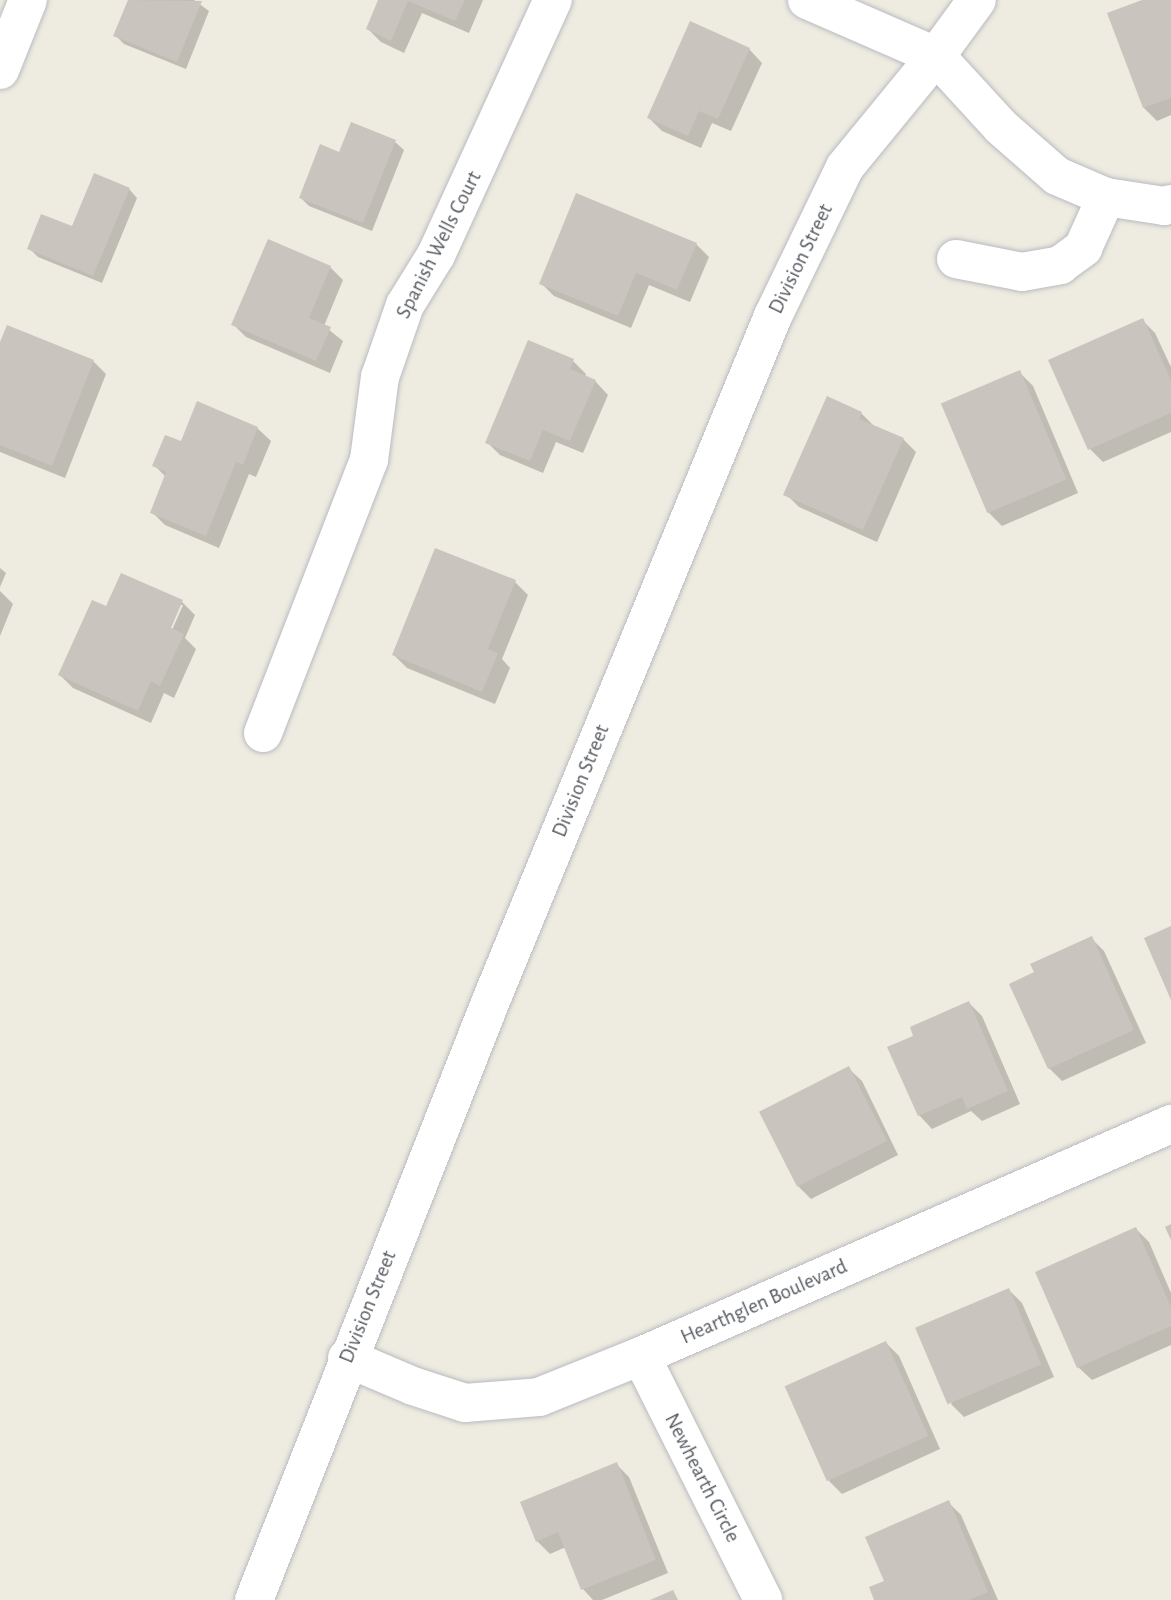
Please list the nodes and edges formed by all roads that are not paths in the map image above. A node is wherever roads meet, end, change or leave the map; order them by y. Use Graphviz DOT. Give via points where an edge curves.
graph roads {
  1 [pos="29,0"];
  2 [pos="553,0"];
  3 [pos="807,0"];
  4 [pos="976,0"];
  5 [pos="936,57"];
  6 [pos="0,70"];
  7 [pos="1107,197"];
  8 [pos="1171,204"];
  9 [pos="956,259"];
  10 [pos="262,733"];
  11 [pos="1171,1124"];
  12 [pos="641,1356"];
  13 [pos="347,1358"];
  14 [pos="254,1600"];
  15 [pos="763,1600"];
  1 -- 6 [label="street"];
  2 -- 10 [label="street, Spanish Wells Court" via="436,255 405,305 380,377 369,460"];
  3 -- 5 [label="street"];
  4 -- 5 [label="street, Division Street"];
  5 -- 7 [label="street" via="1000,127 1057,176"];
  5 -- 13 [label="street, Division Street" via="845,167 772,316"];
  7 -- 8 [label="street"];
  7 -- 9 [label="street" via="1083,248 1060,265 1022,272"];
  11 -- 12 [label="street, Hearthglen Boulevard"];
  12 -- 13 [label="street, Hearthglen Boulevard" via="539,1397 465,1402"];
  12 -- 15 [label="street, Newhearth Circle"];
  13 -- 14 [label="street, Division Street"];
}
